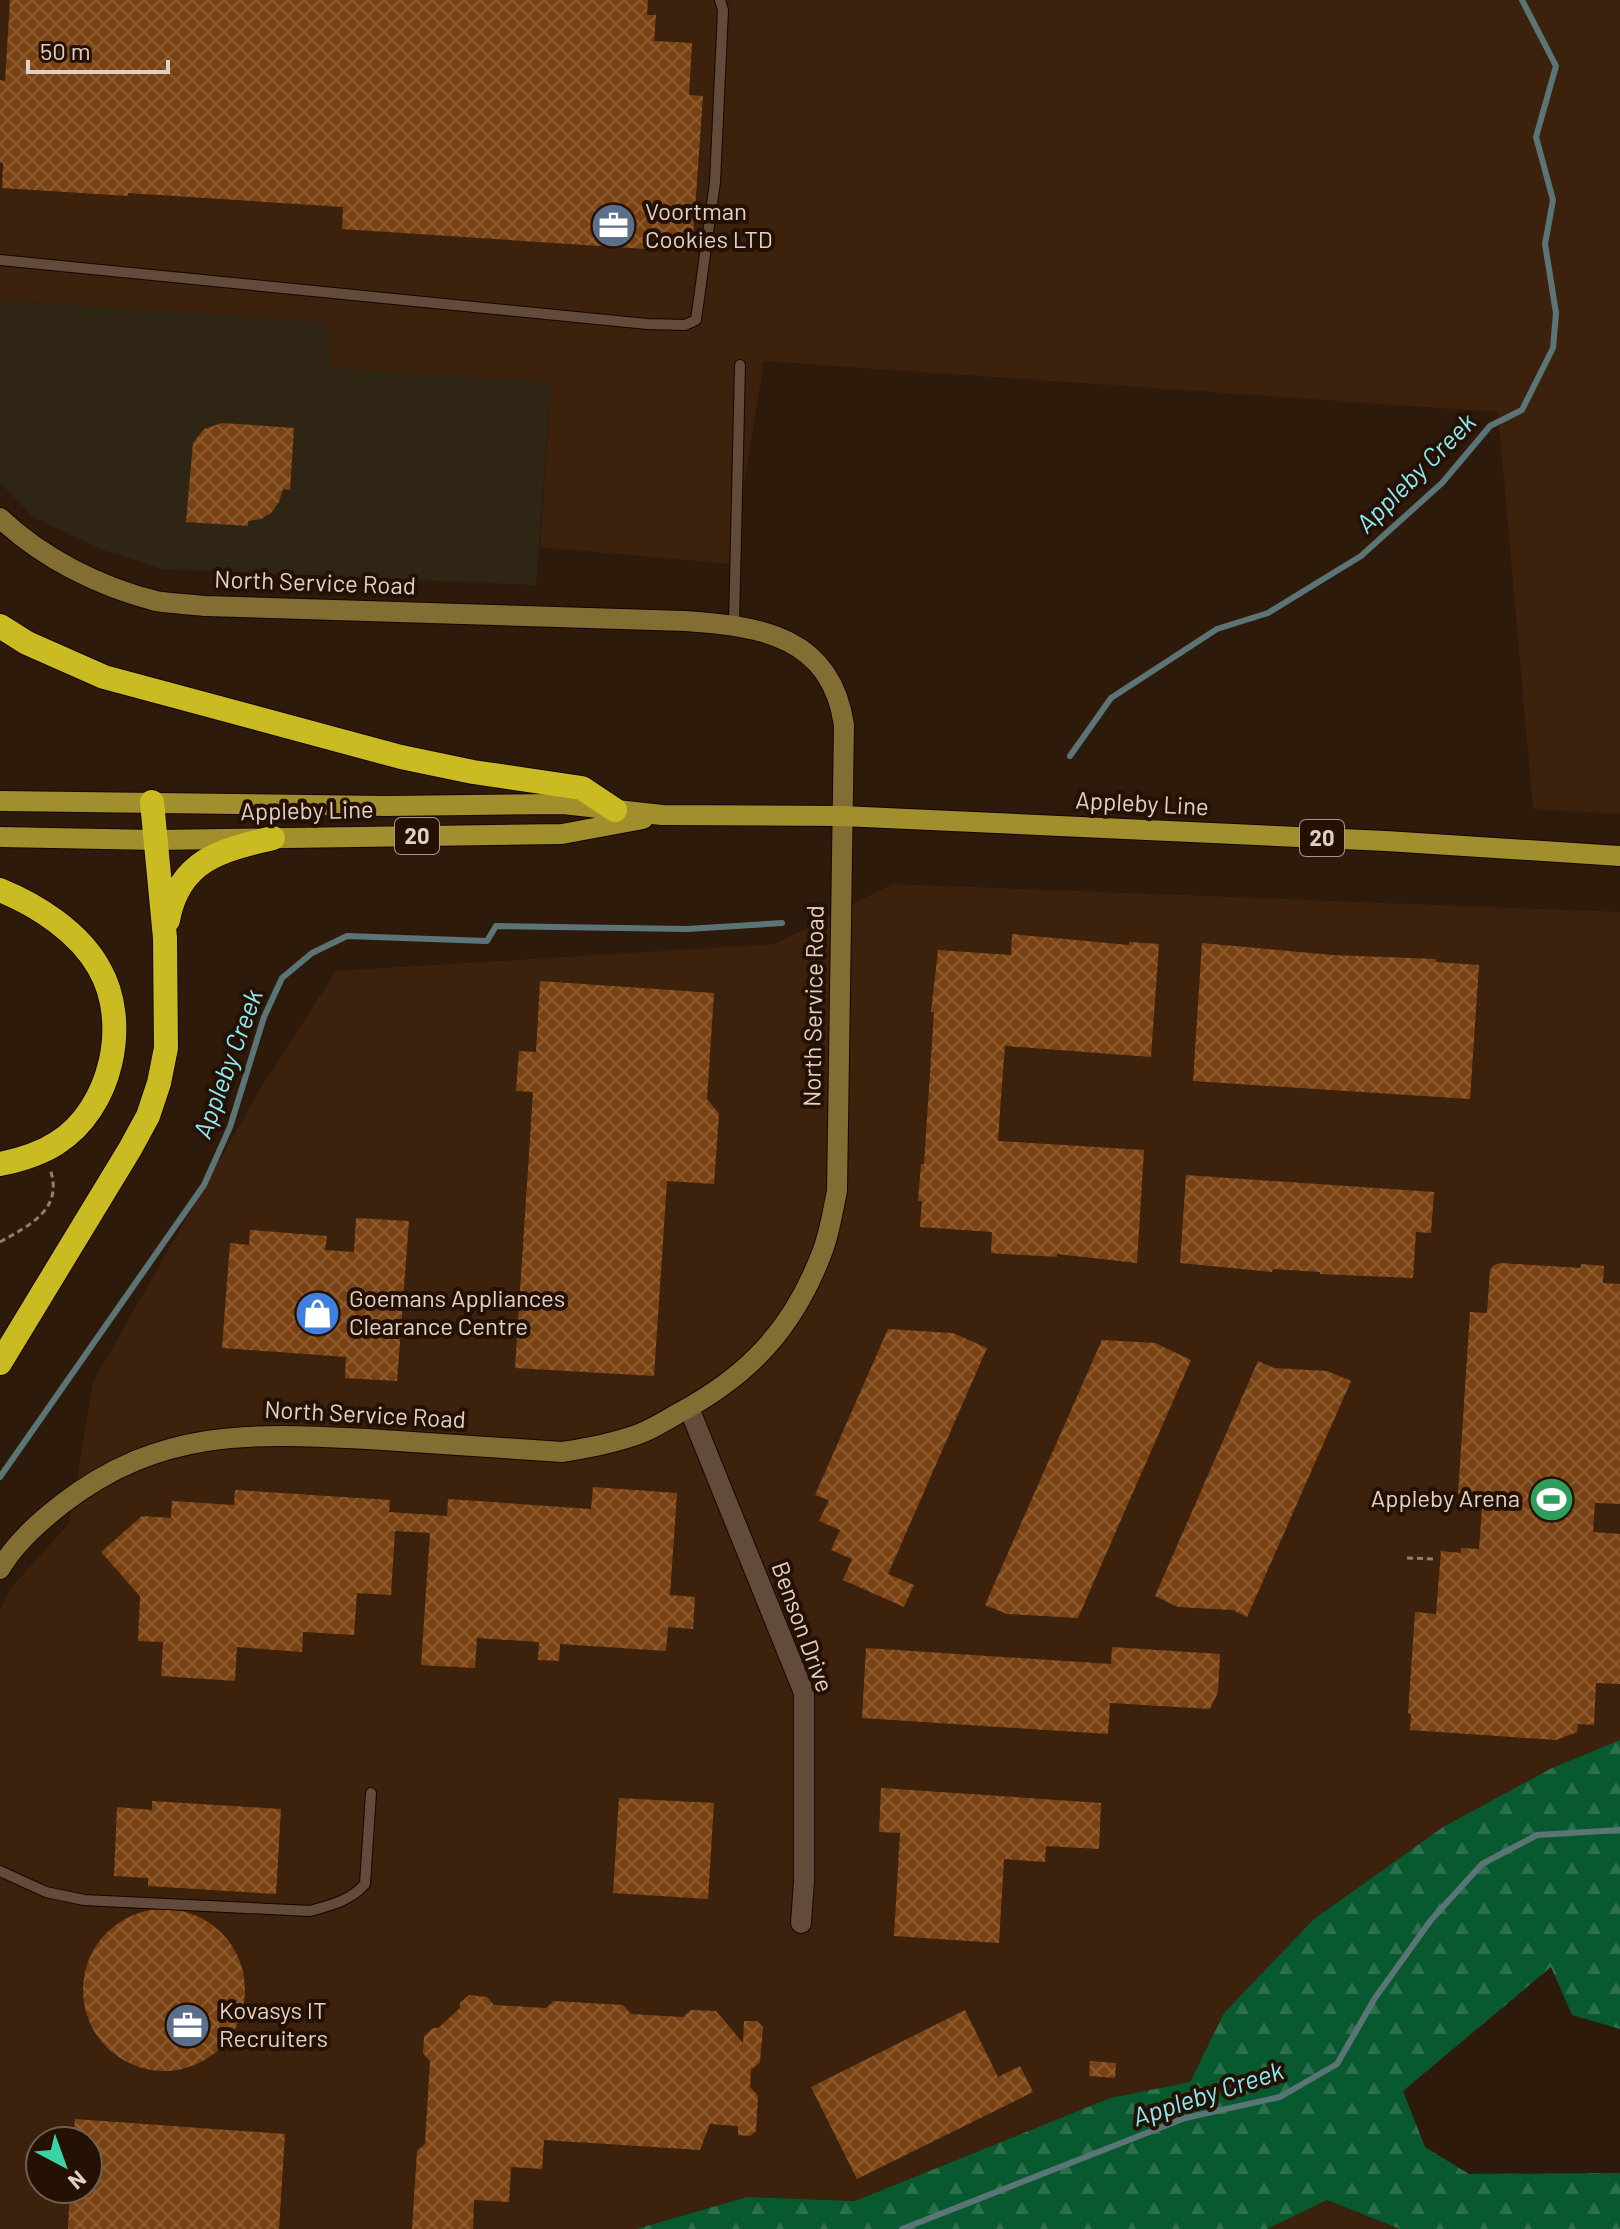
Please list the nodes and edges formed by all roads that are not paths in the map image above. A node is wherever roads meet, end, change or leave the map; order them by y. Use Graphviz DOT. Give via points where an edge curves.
graph roads {
  1 [pos="720,0"];
  2 [pos="0,260"];
  3 [pos="740,365"];
  4 [pos="0,518"];
  5 [pos="734,624"];
  6 [pos="0,626"];
  7 [pos="0,801"];
  8 [pos="152,802"];
  9 [pos="615,810"];
  10 [pos="662,815"];
  11 [pos="842,816"];
  12 [pos="0,837"];
  13 [pos="273,838"];
  14 [pos="156,840"];
  15 [pos="1620,856"];
  16 [pos="0,890"];
  17 [pos="165,938"];
  18 [pos="0,1164"];
  19 [pos="0,1363"];
  20 [pos="689,1408"];
  21 [pos="0,1569"];
  22 [pos="371,1793"];
  23 [pos="0,1871"];
  24 [pos="801,1923"];
  1 -- 2 [label="lane" via="715,182 696,320 685,325"];
  3 -- 5 [label="lane"];
  4 -- 5 [label="street, North Service Road" via="54,558 106,584 158,601"];
  5 -- 11 [label="street, North Service Road" via="781,637 818,663 831,681 844,725"];
  6 -- 9 [label="highway" via="104,677 401,757 582,788"];
  7 -- 8 [label="main road, Appleby Line / 20"];
  8 -- 9 [label="main road, Appleby Line / 20" via="563,804"];
  8 -- 14 [label="highway"];
  9 -- 10 [label="main road, Appleby Line / 20"];
  10 -- 11 [label="main road, Appleby Line / 20"];
  10 -- 13 [label="main road, Appleby Line / 20" via="562,834"];
  11 -- 15 [label="main road, Appleby Line / 20"];
  11 -- 20 [label="street, North Service Road" via="837,1191 824,1248 788,1320 763,1352 730,1383"];
  12 -- 14 [label="main road, Appleby Line / 20"];
  13 -- 14 [label="main road, Appleby Line / 20"];
  13 -- 17 [label="highway" via="233,847 196,866 171,903"];
  14 -- 17 [label="highway"];
  16 -- 18 [label="highway" via="48,916 87,951 111,1002 112,1046 103,1087 77,1127 44,1150"];
  17 -- 19 [label="highway" via="166,1048 148,1116"];
  20 -- 21 [label="street, North Service Road" via="642,1433 562,1452 278,1434 198,1441 155,1452 86,1486 37,1524"];
  20 -- 24 [label="street, Benson Drive" via="804,1693"];
  22 -- 23 [label="lane" via="365,1884 338,1904 310,1911 84,1900 46,1892"];
}
